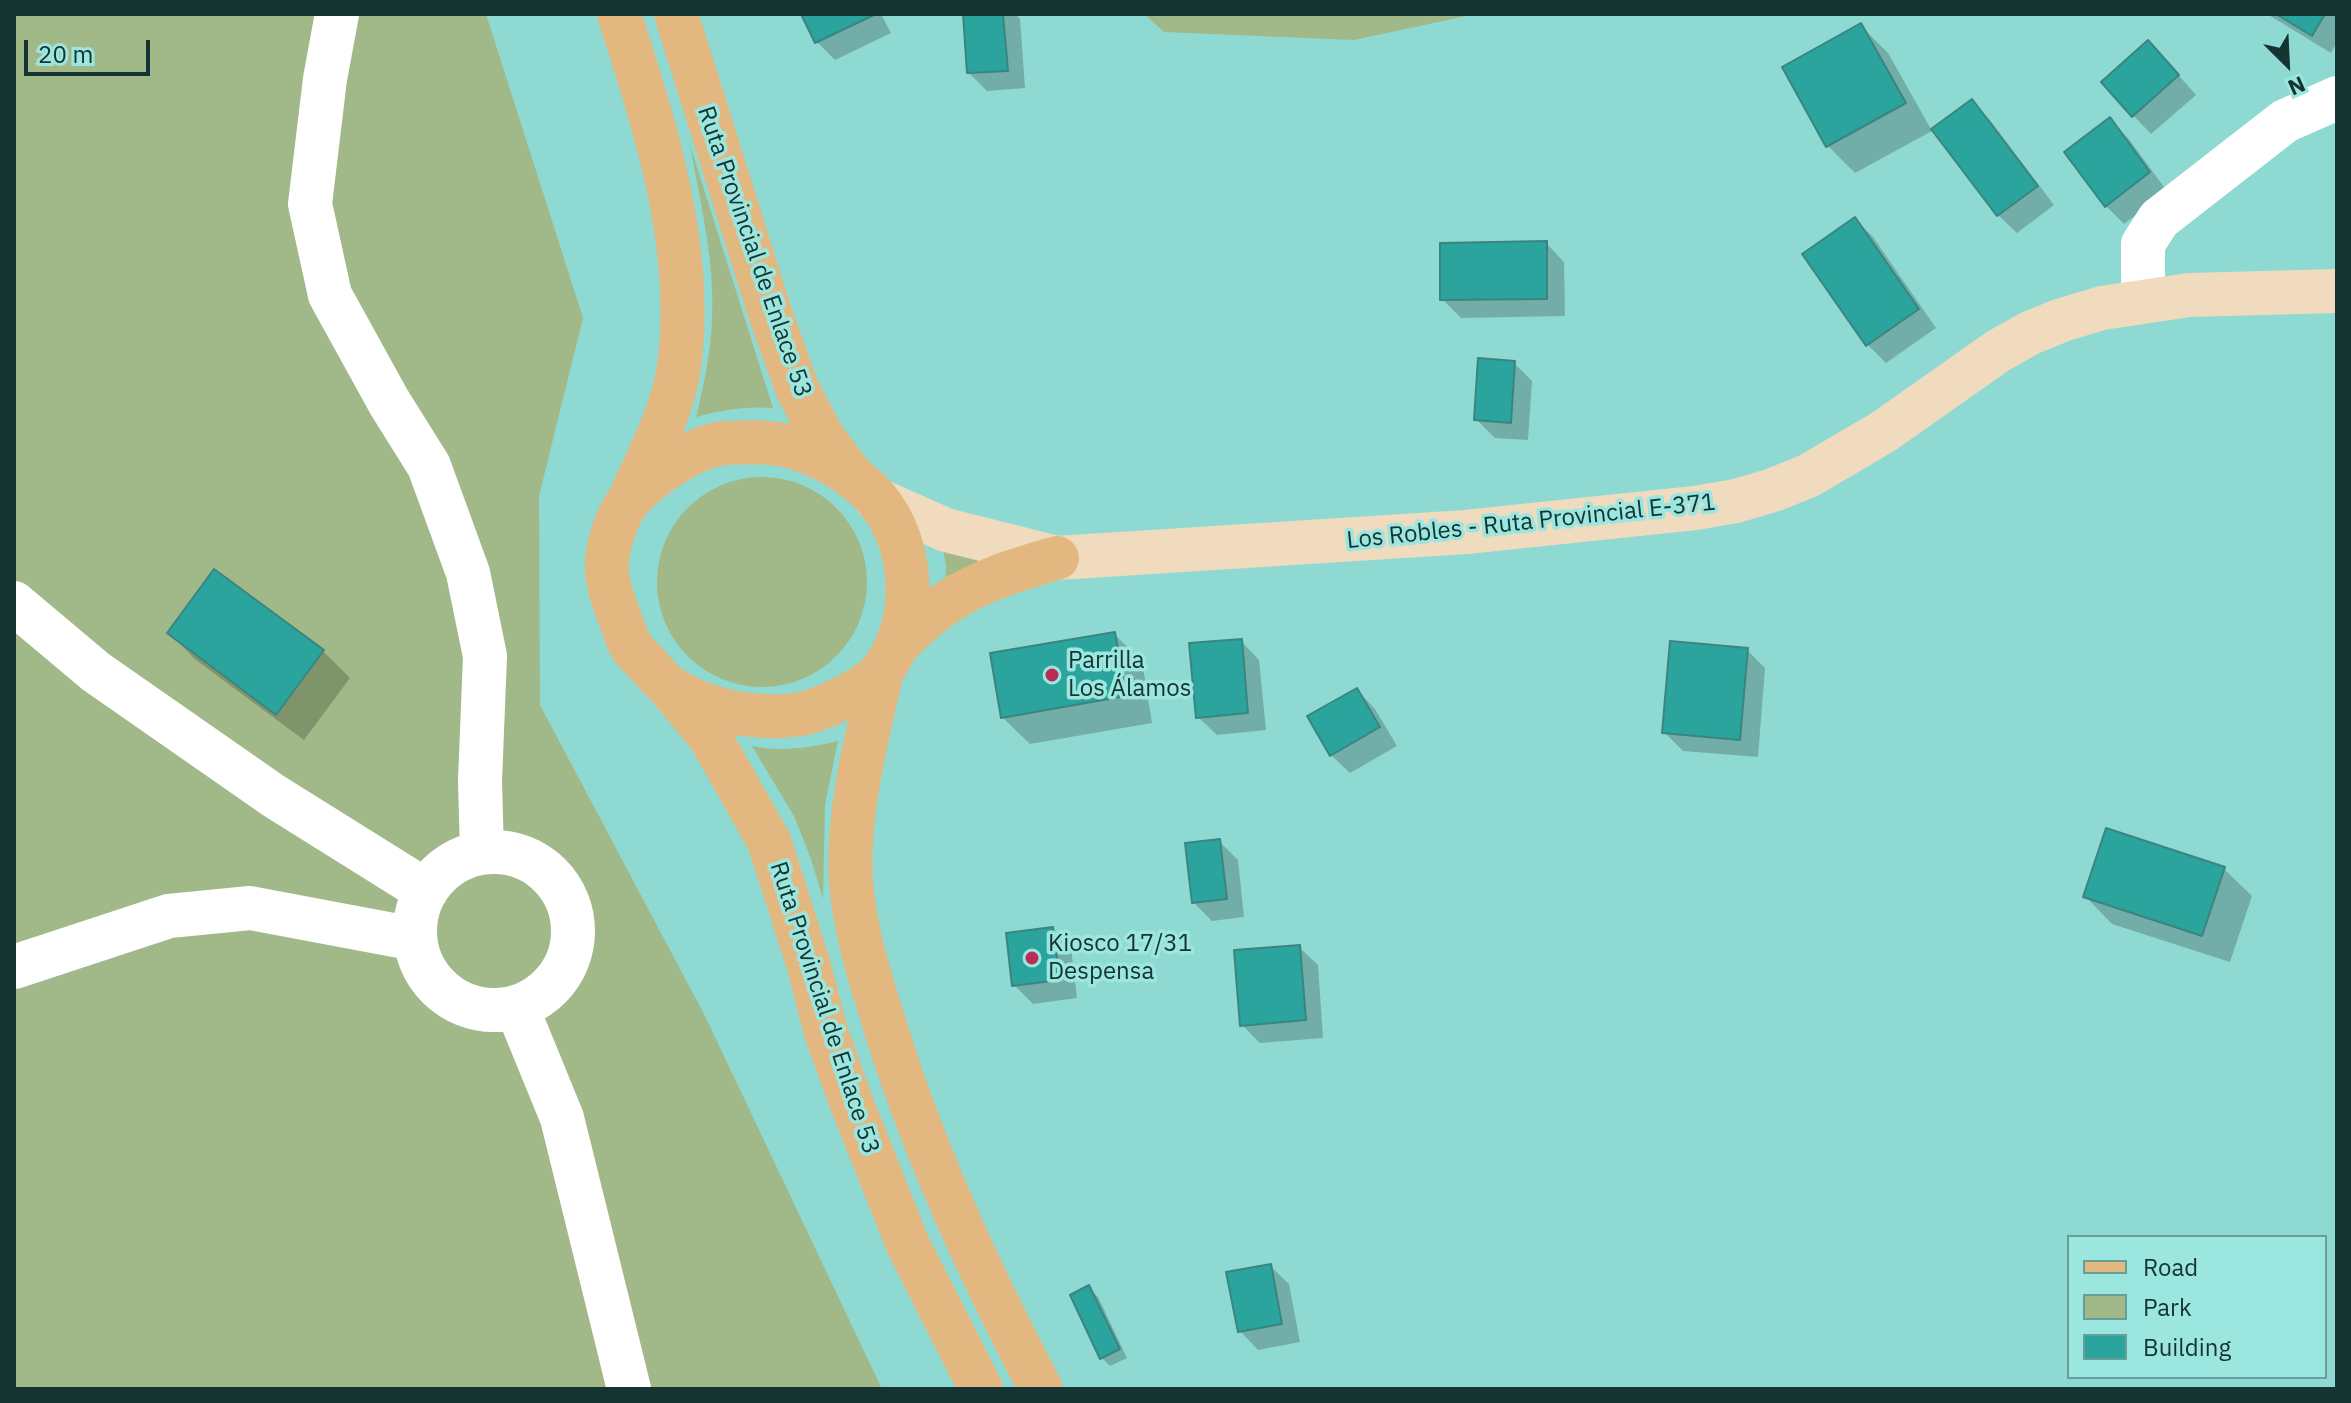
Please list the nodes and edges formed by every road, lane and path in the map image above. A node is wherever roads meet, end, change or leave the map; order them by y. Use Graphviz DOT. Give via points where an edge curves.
graph roads {
  1 [pos="337,14"];
  2 [pos="619,14"];
  3 [pos="676,14"];
  4 [pos="2331,95"];
  5 [pos="2337,291"];
  6 [pos="2143,301"];
  7 [pos="865,489"];
  8 [pos="630,499"];
  9 [pos="1057,558"];
  10 [pos="14,603"];
  11 [pos="890,658"];
  12 [pos="666,684"];
  13 [pos="482,853"];
  14 [pos="426,891"];
  15 [pos="415,939"];
  16 [pos="14,967"];
  17 [pos="517,1008"];
  18 [pos="629,1389"];
  19 [pos="981,1389"];
  20 [pos="1041,1389"];
  1 -- 13 [label="street" via="310,204 330,295 429,466 468,573 485,656"];
  2 -- 8 [label="main road" via="669,186 683,312 679,369 662,428"];
  3 -- 7 [label="main road, Ruta Provincial de Enlace 53" via="797,388 822,436"];
  4 -- 6 [label="street" via="2285,121 2159,219 2143,244"];
  5 -- 6 [label="main road, Los Robles - Ruta Provincial E-371" via="2232,292"];
  6 -- 9 [label="main road, Los Robles - Ruta Provincial E-371" via="2102,308 2030,333 1841,458 1796,481 1736,501 1466,532"];
  7 -- 8 [label="main road" via="819,457 787,445 753,442 718,444 686,456"];
  7 -- 9 [label="main road, Los Robles - Ruta Provincial E-371" via="946,530"];
  7 -- 11 [label="main road, Ruta Provincial de Enlace 53" via="890,521 903,550 908,582 906,614"];
  8 -- 12 [label="main road" via="606,561 612,601 632,648"];
  9 -- 11 [label="main road" via="1011,572 949,601"];
  10 -- 14 [label="street" via="109,681 274,796"];
  11 -- 12 [label="main road" via="854,693 796,715 732,713"];
  11 -- 20 [label="main road" via="867,738 853,824 854,908 886,1031 923,1137"];
  12 -- 19 [label="main road, Ruta Provincial de Enlace 53" via="710,737 769,841 850,1099 908,1245"];
  13 -- 14 [label="street" via="441,872"];
  13 -- 17 [label="street" via="513,854 540,865 561,886 573,913 574,943 563,972 544,994"];
  14 -- 15 [label="street"];
  15 -- 16 [label="street" via="250,908 169,916"];
  15 -- 17 [label="street" via="422,966 438,988 462,1005 489,1011"];
  17 -- 18 [label="street" via="562,1118"];
}
